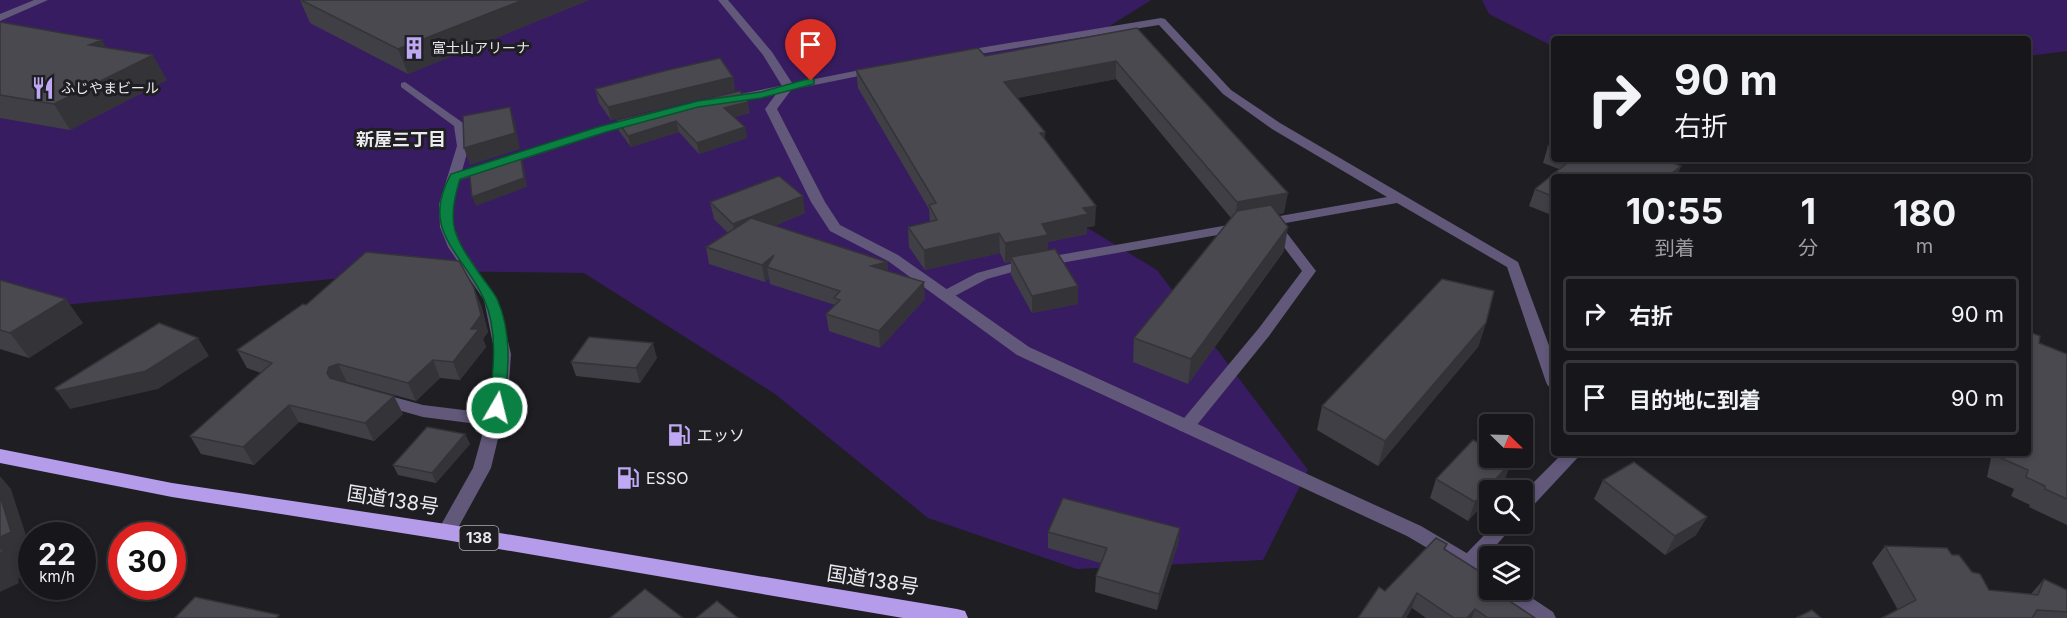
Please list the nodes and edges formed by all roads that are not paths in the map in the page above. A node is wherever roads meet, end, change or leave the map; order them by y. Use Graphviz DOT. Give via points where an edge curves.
graph roads {
  1 [pos="43,0"];
  2 [pos="723,0"];
  3 [pos="0,18"];
  4 [pos="944,57"];
  5 [pos="889,67"];
  6 [pos="405,85"];
  7 [pos="788,86"];
  8 [pos="708,102"];
  9 [pos="655,116"];
  10 [pos="455,177"];
  11 [pos="1401,198"];
  12 [pos="1271,221"];
  13 [pos="946,295"];
  14 [pos="1551,373"];
  15 [pos="368,396"];
  16 [pos="493,420"];
  17 [pos="1186,427"];
  18 [pos="0,456"];
  19 [pos="1570,456"];
  20 [pos="1533,495"];
  21 [pos="446,532"];
  22 [pos="1497,534"];
  23 [pos="1469,563"];
  24 [pos="1479,570"];
  25 [pos="1520,600"];
  26 [pos="957,618"];
  27 [pos="1546,618"];
  1 -- 3 [label="street"];
  2 -- 7 [label="street" via="768,54"];
  4 -- 11 [label="street" via="1161,21 1227,92 1276,126"];
  5 -- 7 [label="street"];
  6 -- 10 [label="street" via="460,125 463,146"];
  7 -- 8 [label="street" via="761,95"];
  7 -- 13 [label="street" via="771,109 835,228 893,258"];
  9 -- 10 [label="street"];
  10 -- 16 [label="street" via="446,204 447,227 455,247 491,300 503,354 500,397"];
  11 -- 12 [label="street"];
  11 -- 14 [label="street" via="1514,265"];
  12 -- 13 [label="street" via="1014,267 982,276"];
  12 -- 17 [label="street" via="1309,271"];
  13 -- 17 [label="street" via="1023,351"];
  15 -- 16 [label="street" via="423,411"];
  16 -- 21 [label="street" via="482,468"];
  17 -- 23 [label="street" via="1414,531"];
  18 -- 21 [label="highway, 国道138号 / 138" via="172,490"];
  19 -- 20 [label="street"];
  21 -- 26 [label="highway, 国道138号 / 138"];
  22 -- 23 [label="street"];
  23 -- 24 [label="street"];
  25 -- 27 [label="street"];
}
